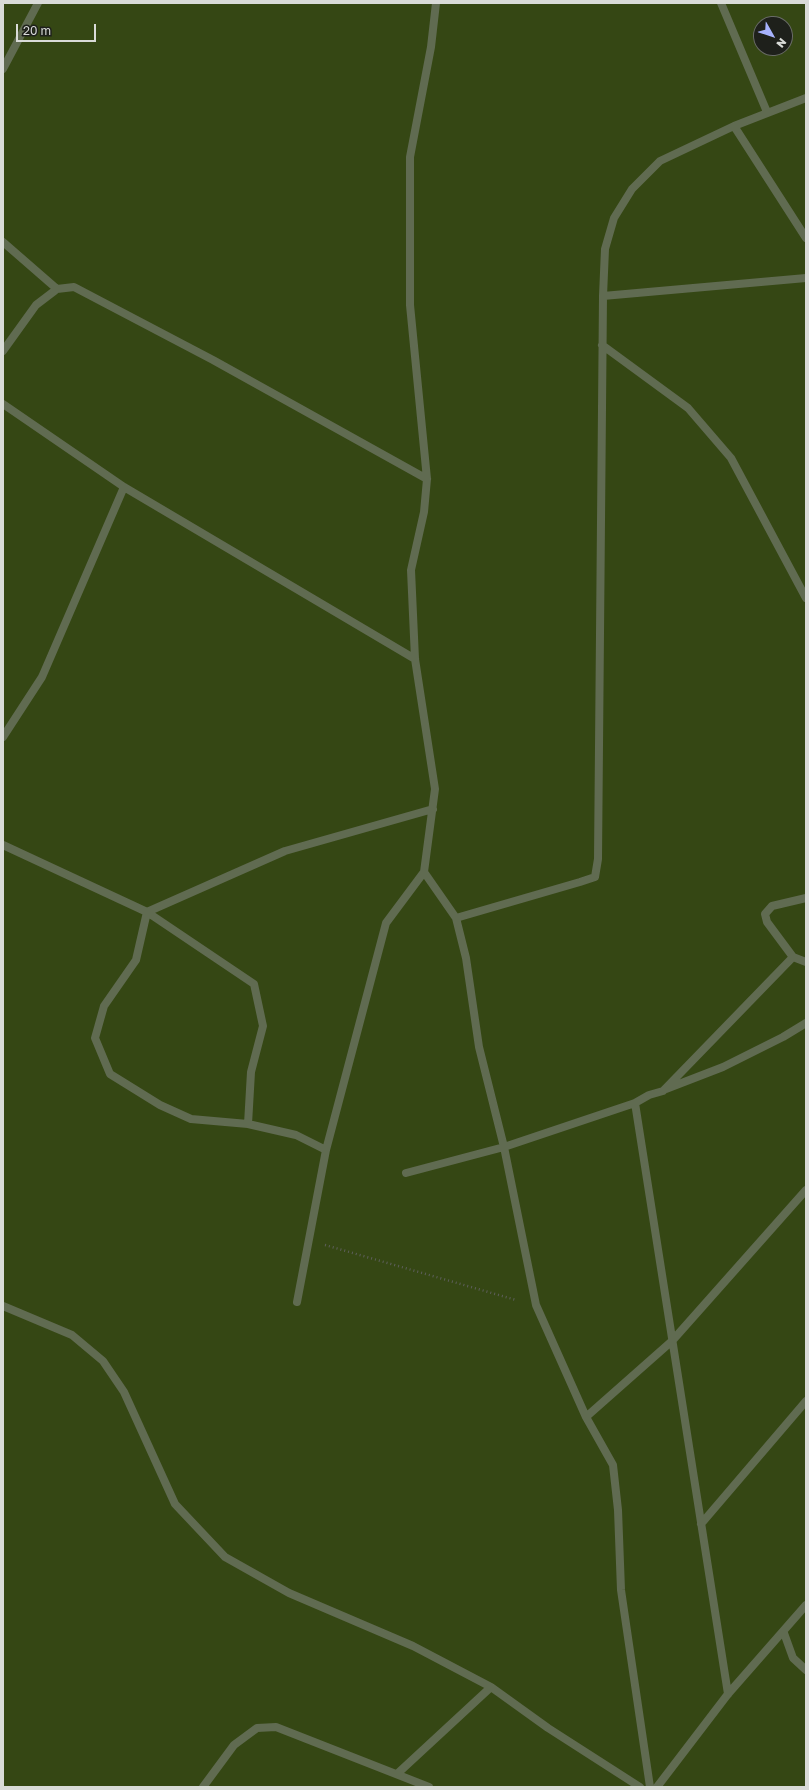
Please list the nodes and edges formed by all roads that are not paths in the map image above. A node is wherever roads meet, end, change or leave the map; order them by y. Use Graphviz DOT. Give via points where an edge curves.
graph roads {
  1 [pos="38,3"];
  2 [pos="436,3"];
  3 [pos="720,3"];
  4 [pos="5,59"];
  5 [pos="3,69"];
  6 [pos="806,98"];
  7 [pos="767,112"];
  8 [pos="734,126"];
  9 [pos="806,238"];
  10 [pos="3,242"];
  11 [pos="806,278"];
  12 [pos="57,290"];
  13 [pos="603,296"];
  14 [pos="602,345"];
  15 [pos="3,351"];
  16 [pos="3,404"];
  17 [pos="428,479"];
  18 [pos="124,487"];
  19 [pos="806,598"];
  20 [pos="415,659"];
  21 [pos="3,737"];
  22 [pos="433,809"];
  23 [pos="3,845"];
  24 [pos="424,872"];
  25 [pos="806,898"];
  26 [pos="147,912"];
  27 [pos="456,918"];
  28 [pos="793,957"];
  29 [pos="806,962"];
  30 [pos="806,1023"];
  31 [pos="663,1091"];
  32 [pos="635,1103"];
  33 [pos="248,1124"];
  34 [pos="504,1147"];
  35 [pos="326,1150"];
  36 [pos="406,1173"];
  37 [pos="806,1190"];
  38 [pos="297,1302"];
  39 [pos="3,1306"];
  40 [pos="672,1341"];
  41 [pos="806,1402"];
  42 [pos="586,1417"];
  43 [pos="701,1524"];
  44 [pos="806,1605"];
  45 [pos="784,1633"];
  46 [pos="806,1670"];
  47 [pos="491,1687"];
  48 [pos="728,1694"];
  49 [pos="397,1774"];
  50 [pos="203,1787"];
  51 [pos="429,1787"];
  52 [pos="640,1787"];
  53 [pos="650,1787"];
  54 [pos="657,1787"];
  1 -- 4 [label="street"];
  2 -- 17 [label="street" via="431,47 410,157 410,306"];
  3 -- 7 [label="street"];
  4 -- 5 [label="street"];
  6 -- 7 [label="street"];
  7 -- 8 [label="street"];
  8 -- 9 [label="street"];
  8 -- 13 [label="street" via="660,161 632,189 614,218 605,249"];
  10 -- 12 [label="street"];
  11 -- 13 [label="street"];
  12 -- 15 [label="street" via="36,305"];
  12 -- 17 [label="street" via="74,287 213,360"];
  13 -- 14 [label="street"];
  14 -- 19 [label="street" via="688,408 731,458"];
  14 -- 27 [label="street" via="598,858 595,877"];
  16 -- 18 [label="street"];
  17 -- 20 [label="street" via="424,512 411,570"];
  18 -- 20 [label="street"];
  18 -- 21 [label="street" via="42,677"];
  20 -- 22 [label="street" via="435,789"];
  22 -- 24 [label="street"];
  22 -- 26 [label="street" via="285,851"];
  23 -- 26 [label="street"];
  24 -- 27 [label="street"];
  24 -- 35 [label="street" via="386,923"];
  25 -- 28 [label="street" via="772,906 765,914 766,922"];
  26 -- 33 [label="street" via="254,984 263,1026 251,1072"];
  26 -- 33 [label="street" via="136,960 104,1006 95,1038 110,1074 160,1105 191,1119"];
  27 -- 34 [label="street" via="466,958 479,1047"];
  28 -- 29 [label="street"];
  28 -- 31 [label="street"];
  30 -- 31 [label="street" via="723,1067"];
  31 -- 32 [label="street"];
  32 -- 34 [label="street"];
  32 -- 40 [label="street"];
  33 -- 35 [label="street" via="296,1135"];
  34 -- 36 [label="street"];
  34 -- 42 [label="street" via="536,1305"];
  35 -- 38 [label="street"];
  37 -- 40 [label="street"];
  39 -- 47 [label="street" via="72,1335 103,1361 124,1392 175,1504 225,1557 289,1593 413,1646"];
  40 -- 42 [label="street"];
  40 -- 43 [label="street"];
  41 -- 43 [label="street"];
  42 -- 53 [label="street" via="613,1465 618,1510 621,1590"];
  43 -- 48 [label="street"];
  44 -- 45 [label="street"];
  45 -- 46 [label="street" via="793,1658"];
  45 -- 48 [label="street"];
  47 -- 49 [label="street"];
  47 -- 52 [label="street" via="548,1728"];
  48 -- 54 [label="street"];
  49 -- 50 [label="street" via="276,1727 257,1728 234,1745"];
  49 -- 51 [label="street"];
}
